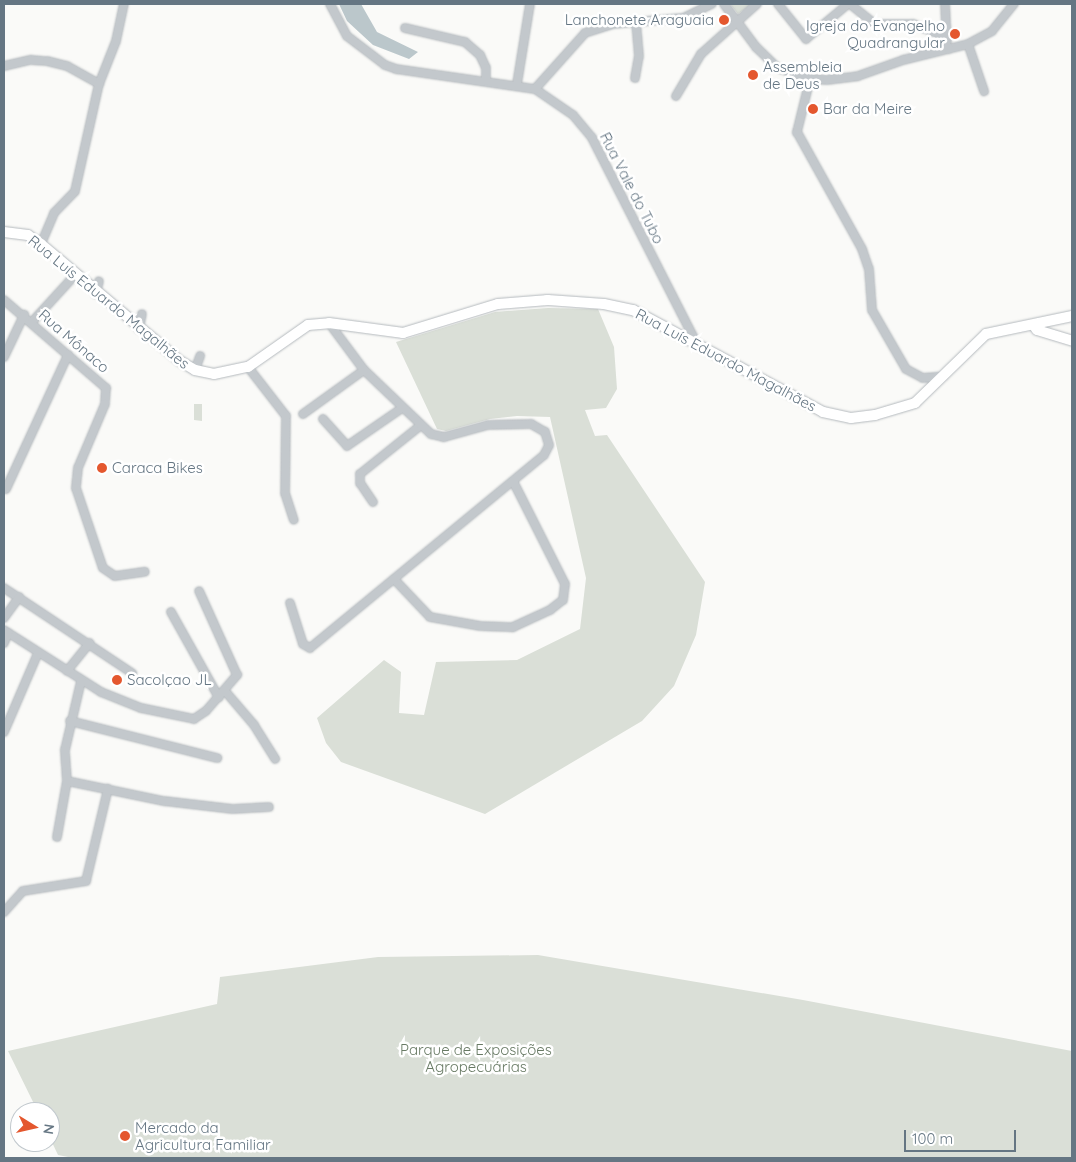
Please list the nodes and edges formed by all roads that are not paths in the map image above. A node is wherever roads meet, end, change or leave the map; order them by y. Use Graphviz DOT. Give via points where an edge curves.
graph roads {
  1 [pos="124,4"];
  2 [pos="330,4"];
  3 [pos="712,4"];
  4 [pos="724,4"];
  5 [pos="758,4"];
  6 [pos="778,4"];
  7 [pos="849,4"];
  8 [pos="945,4"];
  9 [pos="1014,4"];
  10 [pos="527,6"];
  11 [pos="736,21"];
  12 [pos="636,22"];
  13 [pos="405,28"];
  14 [pos="968,44"];
  15 [pos="948,45"];
  16 [pos="4,66"];
  17 [pos="635,78"];
  18 [pos="810,80"];
  19 [pos="486,81"];
  20 [pos="99,84"];
  21 [pos="517,84"];
  22 [pos="535,89"];
  23 [pos="984,91"];
  24 [pos="676,96"];
  25 [pos="4,232"];
  26 [pos="41,244"];
  27 [pos="75,274"];
  28 [pos="99,281"];
  29 [pos="96,294"];
  30 [pos="4,300"];
  31 [pos="142,314"];
  32 [pos="24,315"];
  33 [pos="1072,316"];
  34 [pos="32,322"];
  35 [pos="329,323"];
  36 [pos="1034,326"];
  37 [pos="139,329"];
  38 [pos="1072,341"];
  39 [pos="696,342"];
  40 [pos="68,354"];
  41 [pos="200,356"];
  42 [pos="4,357"];
  43 [pos="248,368"];
  44 [pos="195,370"];
  45 [pos="364,370"];
  46 [pos="946,376"];
  47 [pos="402,408"];
  48 [pos="303,414"];
  49 [pos="323,419"];
  50 [pos="420,426"];
  51 [pos="513,481"];
  52 [pos="6,489"];
  53 [pos="373,502"];
  54 [pos="294,520"];
  55 [pos="145,572"];
  56 [pos="394,579"];
  57 [pos="4,588"];
  58 [pos="199,590"];
  59 [pos="19,596"];
  60 [pos="290,603"];
  61 [pos="171,612"];
  62 [pos="4,618"];
  63 [pos="6,631"];
  64 [pos="90,643"];
  65 [pos="4,644"];
  66 [pos="38,653"];
  67 [pos="67,671"];
  68 [pos="132,673"];
  69 [pos="81,681"];
  70 [pos="222,694"];
  71 [pos="70,721"];
  72 [pos="4,732"];
  73 [pos="217,758"];
  74 [pos="276,759"];
  75 [pos="67,781"];
  76 [pos="108,789"];
  77 [pos="269,807"];
  78 [pos="57,837"];
  79 [pos="4,912"];
  1 -- 20 [label="street" via="116,41"];
  2 -- 19 [label="street, Rua Vale do Tubo" via="347,36 385,64 396,69"];
  3 -- 12 [label="street" via="683,18"];
  4 -- 11 [label="street"];
  5 -- 11 [label="street"];
  6 -- 7 [label="street" via="806,39"];
  7 -- 15 [label="street" via="875,24 913,24"];
  8 -- 15 [label="street"];
  9 -- 14 [label="street" via="992,31"];
  10 -- 21 [label="street"];
  11 -- 18 [label="street" via="768,61"];
  11 -- 24 [label="street" via="701,54"];
  12 -- 17 [label="street" via="640,56"];
  12 -- 22 [label="street" via="612,24 585,33"];
  13 -- 19 [label="street" via="465,42 480,55 486,68"];
  14 -- 15 [label="street"];
  14 -- 23 [label="street"];
  15 -- 18 [label="street" via="858,76"];
  16 -- 20 [label="street" via="32,60 47,61 67,66"];
  18 -- 46 [label="street" via="797,132 866,259 872,310 906,370 924,378"];
  19 -- 21 [label="street, Rua Vale do Tubo"];
  20 -- 26 [label="street" via="74,191 54,213"];
  21 -- 22 [label="street, Rua Vale do Tubo"];
  22 -- 39 [label="street, Rua Vale do Tubo" via="573,115 590,134"];
  25 -- 26 [label="main road, Rua Luís Eduardo Magalhães" via="28,235"];
  26 -- 27 [label="main road, Rua Luís Eduardo Magalhães"];
  27 -- 29 [label="main road, Rua Luís Eduardo Magalhães"];
  27 -- 34 [label="street"];
  28 -- 29 [label="street"];
  29 -- 37 [label="main road, Rua Luís Eduardo Magalhães"];
  30 -- 32 [label="street, Rua Mônaco"];
  31 -- 37 [label="street"];
  32 -- 34 [label="street, Rua Mônaco"];
  32 -- 42 [label="street"];
  33 -- 36 [label="main road, Rua Luís Eduardo Magalhães" via="1038,321"];
  34 -- 40 [label="street, Rua Mônaco"];
  35 -- 39 [label="main road, Rua Luís Eduardo Magalhães" via="403,333 498,304 548,300 623,306"];
  35 -- 43 [label="main road, Rua Luís Eduardo Magalhães" via="308,325 289,335"];
  35 -- 45 [label="street"];
  36 -- 38 [label="main road" via="1036,330"];
  36 -- 46 [label="main road, Rua Luís Eduardo Magalhães" via="986,334 974,342"];
  37 -- 44 [label="main road, Rua Luís Eduardo Magalhães"];
  39 -- 46 [label="main road, Rua Luís Eduardo Magalhães" via="823,412 851,418 875,416 915,404"];
  40 -- 52 [label="street"];
  40 -- 55 [label="street, Rua Mônaco" via="106,388 105,404 76,479 97,555 103,568 114,576"];
  41 -- 44 [label="street"];
  43 -- 44 [label="main road, Rua Luís Eduardo Magalhães" via="226,376"];
  43 -- 54 [label="street" via="286,416 285,493"];
  45 -- 47 [label="street"];
  45 -- 48 [label="street"];
  47 -- 49 [label="street" via="347,446"];
  47 -- 50 [label="street"];
  50 -- 51 [label="street" via="444,438 494,424 538,426 545,432 548,451"];
  50 -- 53 [label="street" via="360,474 360,483"];
  51 -- 56 [label="street"];
  51 -- 56 [label="street" via="566,584 564,600 513,627 480,626 430,617"];
  56 -- 60 [label="street" via="310,648 303,644"];
  57 -- 59 [label="street"];
  58 -- 70 [label="street" via="236,673 235,680"];
  59 -- 62 [label="street"];
  59 -- 64 [label="street"];
  61 -- 70 [label="street"];
  63 -- 65 [label="street"];
  63 -- 66 [label="street"];
  64 -- 67 [label="street"];
  64 -- 68 [label="street"];
  66 -- 67 [label="street"];
  66 -- 72 [label="street"];
  67 -- 69 [label="street"];
  69 -- 70 [label="street" via="141,708 182,719 194,719"];
  69 -- 71 [label="street"];
  70 -- 74 [label="street" via="254,725"];
  71 -- 73 [label="street"];
  71 -- 75 [label="street" via="65,750"];
  75 -- 76 [label="street"];
  75 -- 78 [label="street"];
  76 -- 77 [label="street" via="164,801 232,809"];
  76 -- 79 [label="street" via="86,881 23,891"];
}
